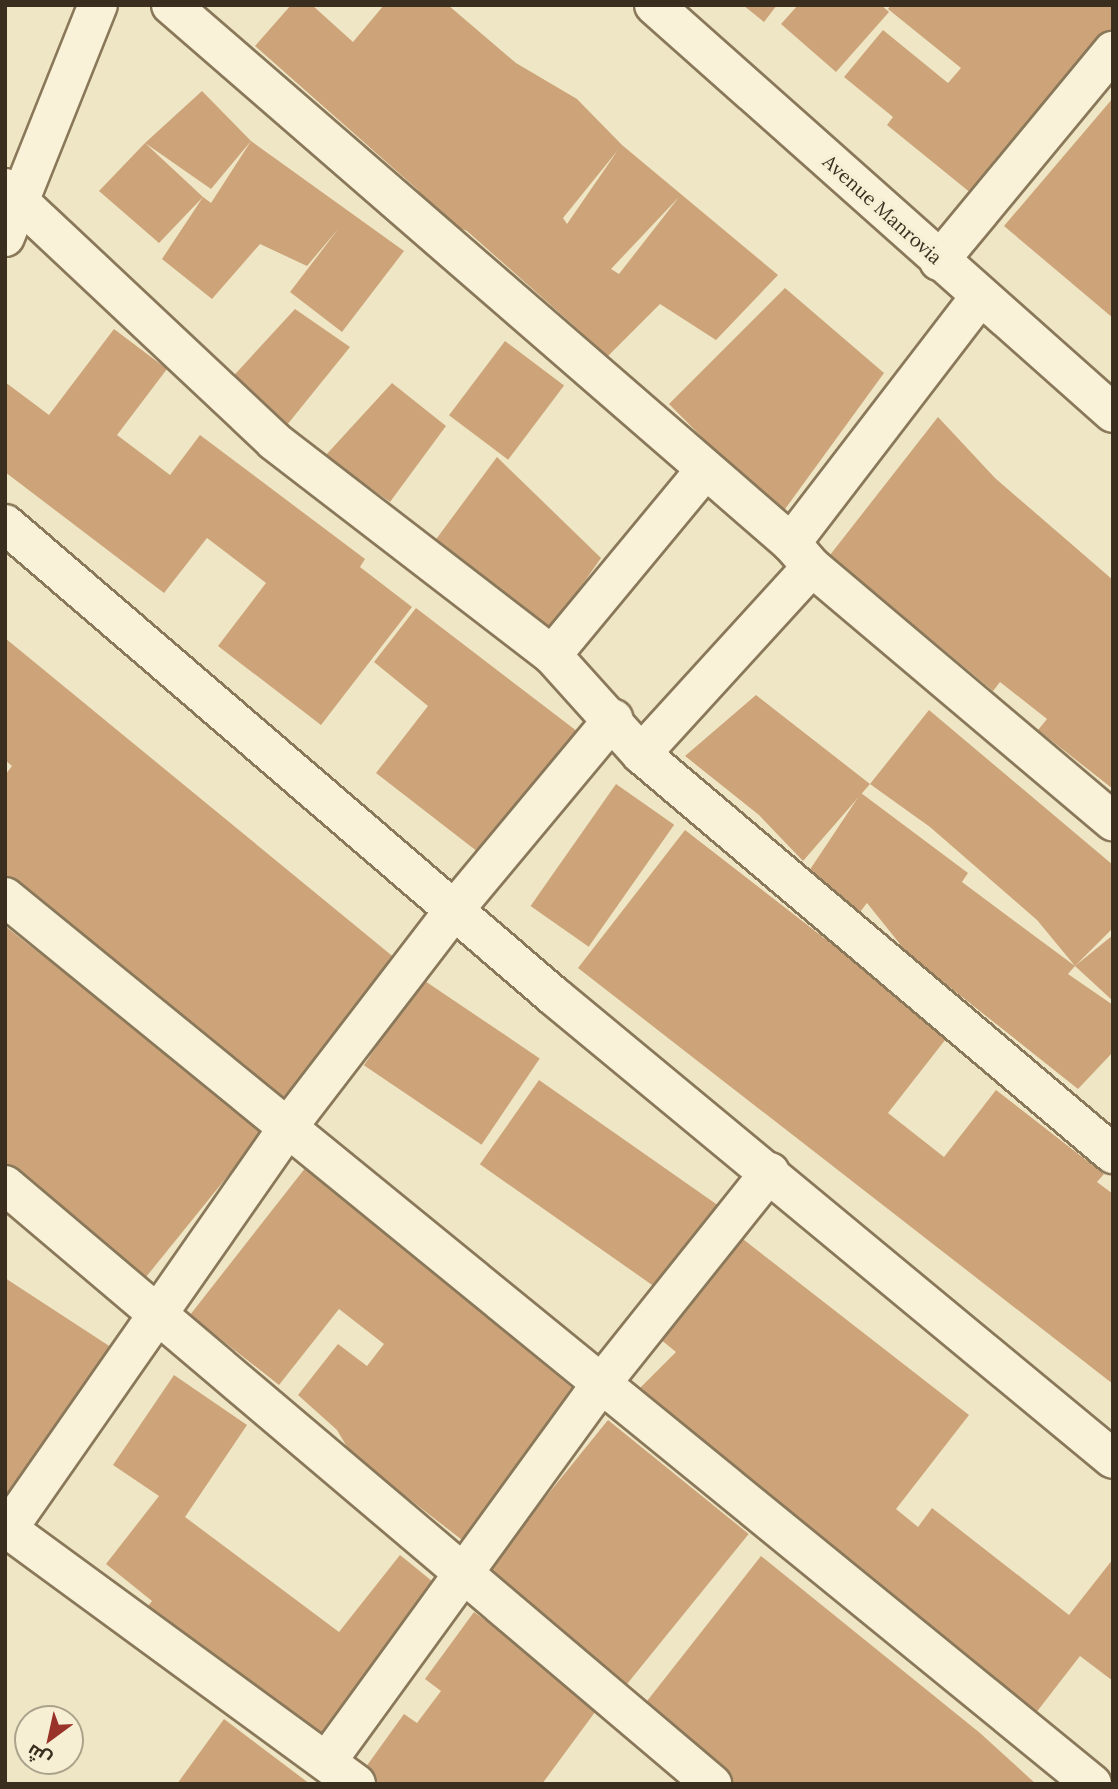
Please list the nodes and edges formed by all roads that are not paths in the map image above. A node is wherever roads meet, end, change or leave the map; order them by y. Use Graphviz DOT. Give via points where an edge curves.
graph roads {
  1 [pos="98,5"];
  2 [pos="171,5"];
  3 [pos="654,5"];
  4 [pos="1113,51"];
  5 [pos="13,196"];
  6 [pos="5,237"];
  7 [pos="939,261"];
  8 [pos="979,298"];
  9 [pos="1113,413"];
  10 [pos="706,469"];
  11 [pos="5,524"];
  12 [pos="802,555"];
  13 [pos="552,656"];
  14 [pos="613,719"];
  15 [pos="641,754"];
  16 [pos="1113,821"];
  17 [pos="5,897"];
  18 [pos="454,910"];
  19 [pos="290,1124"];
  20 [pos="1113,1154"];
  21 [pos="770,1172"];
  22 [pos="5,1185"];
  23 [pos="159,1311"];
  24 [pos="604,1380"];
  25 [pos="1113,1459"];
  26 [pos="6,1530"];
  27 [pos="463,1572"];
  28 [pos="341,1773"];
  29 [pos="712,1784"];
  30 [pos="1092,1784"];
  1 -- 5 [label="street"];
  2 -- 10 [label="street"];
  3 -- 7 [label="street, Avenue Manrovia"];
  4 -- 7 [label="street"];
  5 -- 6 [label="street"];
  5 -- 13 [label="street" via="275,441"];
  7 -- 8 [label="street, Avenue Manrovia"];
  8 -- 9 [label="street, Avenue Manrovia"];
  8 -- 12 [label="street"];
  10 -- 12 [label="street"];
  10 -- 13 [label="street"];
  11 -- 18 [label="street"];
  12 -- 15 [label="street"];
  12 -- 16 [label="street"];
  13 -- 14 [label="street"];
  14 -- 15 [label="street"];
  14 -- 18 [label="street"];
  15 -- 20 [label="street"];
  17 -- 19 [label="street"];
  18 -- 19 [label="street"];
  18 -- 21 [label="street"];
  19 -- 23 [label="street"];
  19 -- 24 [label="street"];
  21 -- 24 [label="street"];
  21 -- 25 [label="street"];
  22 -- 23 [label="street"];
  23 -- 26 [label="street"];
  23 -- 27 [label="street"];
  24 -- 27 [label="street"];
  24 -- 30 [label="street"];
  26 -- 28 [label="street"];
  27 -- 28 [label="street"];
  27 -- 29 [label="street"];
}
